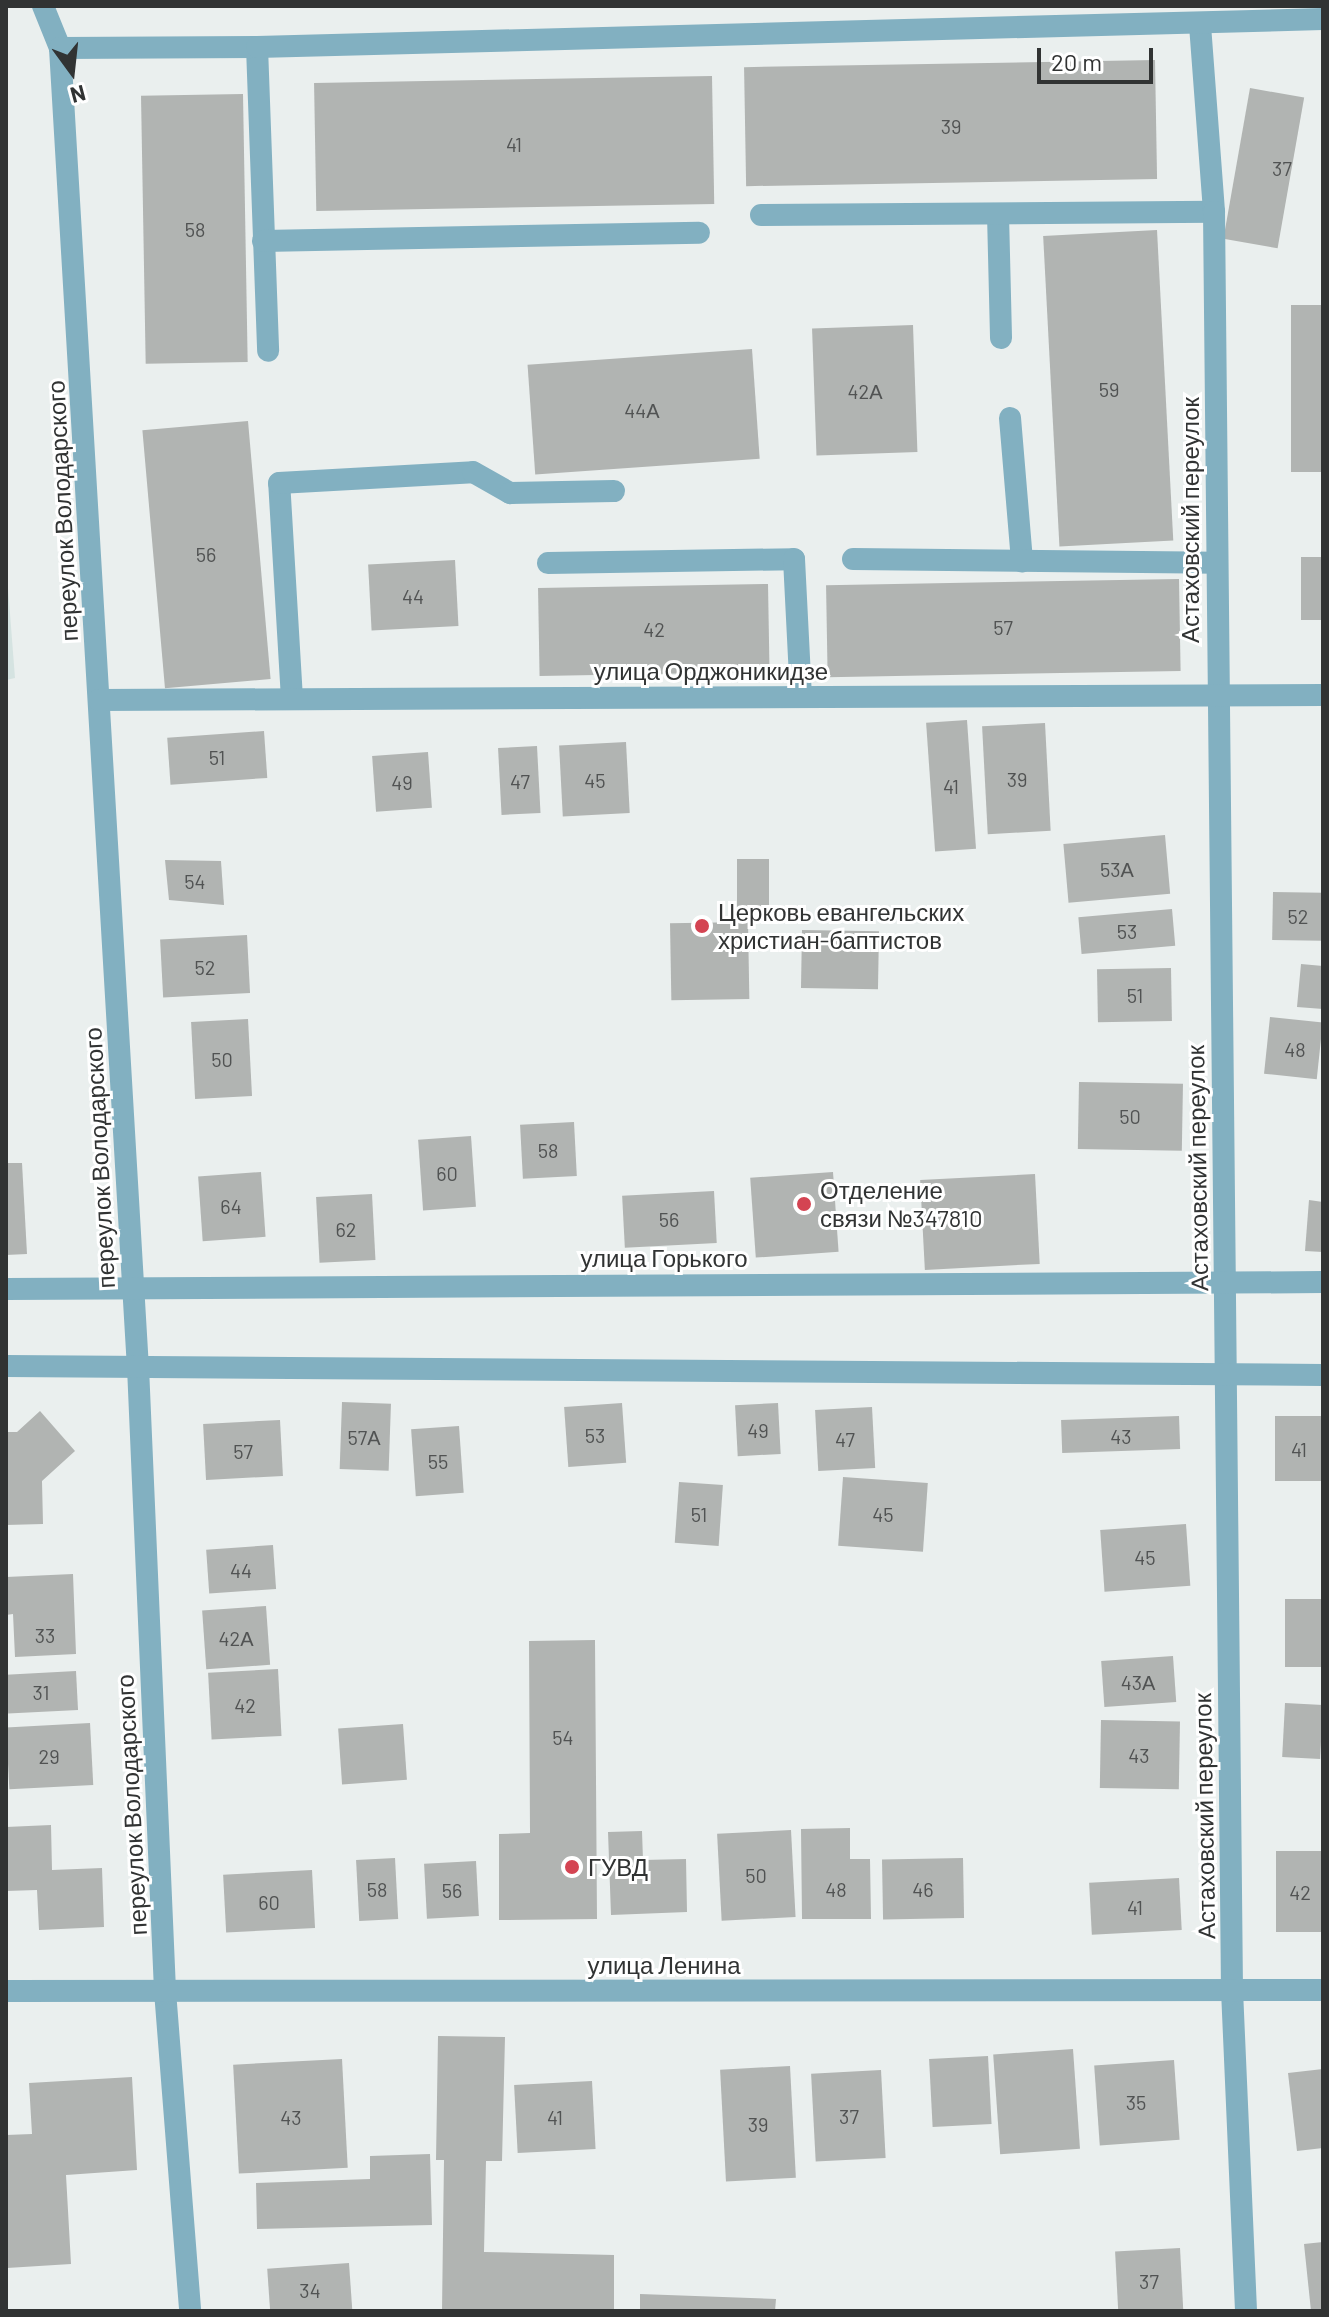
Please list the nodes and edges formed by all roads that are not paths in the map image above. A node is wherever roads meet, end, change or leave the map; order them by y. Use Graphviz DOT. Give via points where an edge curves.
graph roads {
  1 [pos="43,6"];
  2 [pos="1323,19"];
  3 [pos="1200,25"];
  4 [pos="257,47"];
  5 [pos="60,48"];
  6 [pos="1214,212"];
  7 [pos="998,214"];
  8 [pos="761,215"];
  9 [pos="699,233"];
  10 [pos="263,241"];
  11 [pos="1001,338"];
  12 [pos="268,351"];
  13 [pos="1010,418"];
  14 [pos="614,491"];
  15 [pos="853,559"];
  16 [pos="1022,561"];
  17 [pos="548,563"];
  18 [pos="1216,563"];
  19 [pos="1217,695"];
  20 [pos="1323,695"];
  21 [pos="801,696"];
  22 [pos="292,699"];
  23 [pos="99,700"];
  24 [pos="1225,1280"];
  25 [pos="1323,1282"];
  26 [pos="132,1288"];
  27 [pos="6,1289"];
  28 [pos="6,1366"];
  29 [pos="138,1367"];
  30 [pos="1226,1373"];
  31 [pos="1323,1375"];
  32 [pos="1232,1990"];
  33 [pos="1323,1990"];
  34 [pos="6,1991"];
  35 [pos="165,1991"];
  36 [pos="190,2311"];
  37 [pos="1246,2311"];
  1 -- 5 [label="street, переулок Володарского"];
  2 -- 3 [label="street"];
  3 -- 4 [label="street"];
  3 -- 6 [label="street, Астаховский переулок"];
  4 -- 5 [label="street"];
  4 -- 10 [label="street"];
  5 -- 23 [label="street, переулок Володарского"];
  6 -- 7 [label="street"];
  6 -- 18 [label="street, Астаховский переулок"];
  7 -- 8 [label="street"];
  7 -- 11 [label="street"];
  9 -- 10 [label="street"];
  10 -- 12 [label="street"];
  13 -- 16 [label="street"];
  14 -- 22 [label="street" via="510,493 473,472 279,483"];
  15 -- 16 [label="street"];
  16 -- 18 [label="street"];
  17 -- 21 [label="street" via="794,559"];
  18 -- 19 [label="street, Астаховский переулок"];
  19 -- 20 [label="street, улица Орджоникидзе"];
  19 -- 21 [label="street, улица Орджоникидзе"];
  19 -- 24 [label="street, Астаховский переулок"];
  21 -- 22 [label="street, улица Орджоникидзе"];
  22 -- 23 [label="street, улица Орджоникидзе"];
  23 -- 26 [label="street, переулок Володарского"];
  24 -- 25 [label="street, улица Горького"];
  24 -- 26 [label="street, улица Горького"];
  24 -- 30 [label="street, Астаховский переулок"];
  26 -- 27 [label="street, улица Горького"];
  26 -- 29 [label="street, переулок Володарского"];
  28 -- 29 [label="street"];
  29 -- 30 [label="street"];
  29 -- 35 [label="street, переулок Володарского"];
  30 -- 31 [label="street"];
  30 -- 32 [label="street, Астаховский переулок"];
  32 -- 33 [label="street, улица Ленина"];
  32 -- 35 [label="street, улица Ленина"];
  32 -- 37 [label="street, Астаховский переулок"];
  34 -- 35 [label="street, улица Ленина"];
  35 -- 36 [label="street, переулок Володарского"];
}
